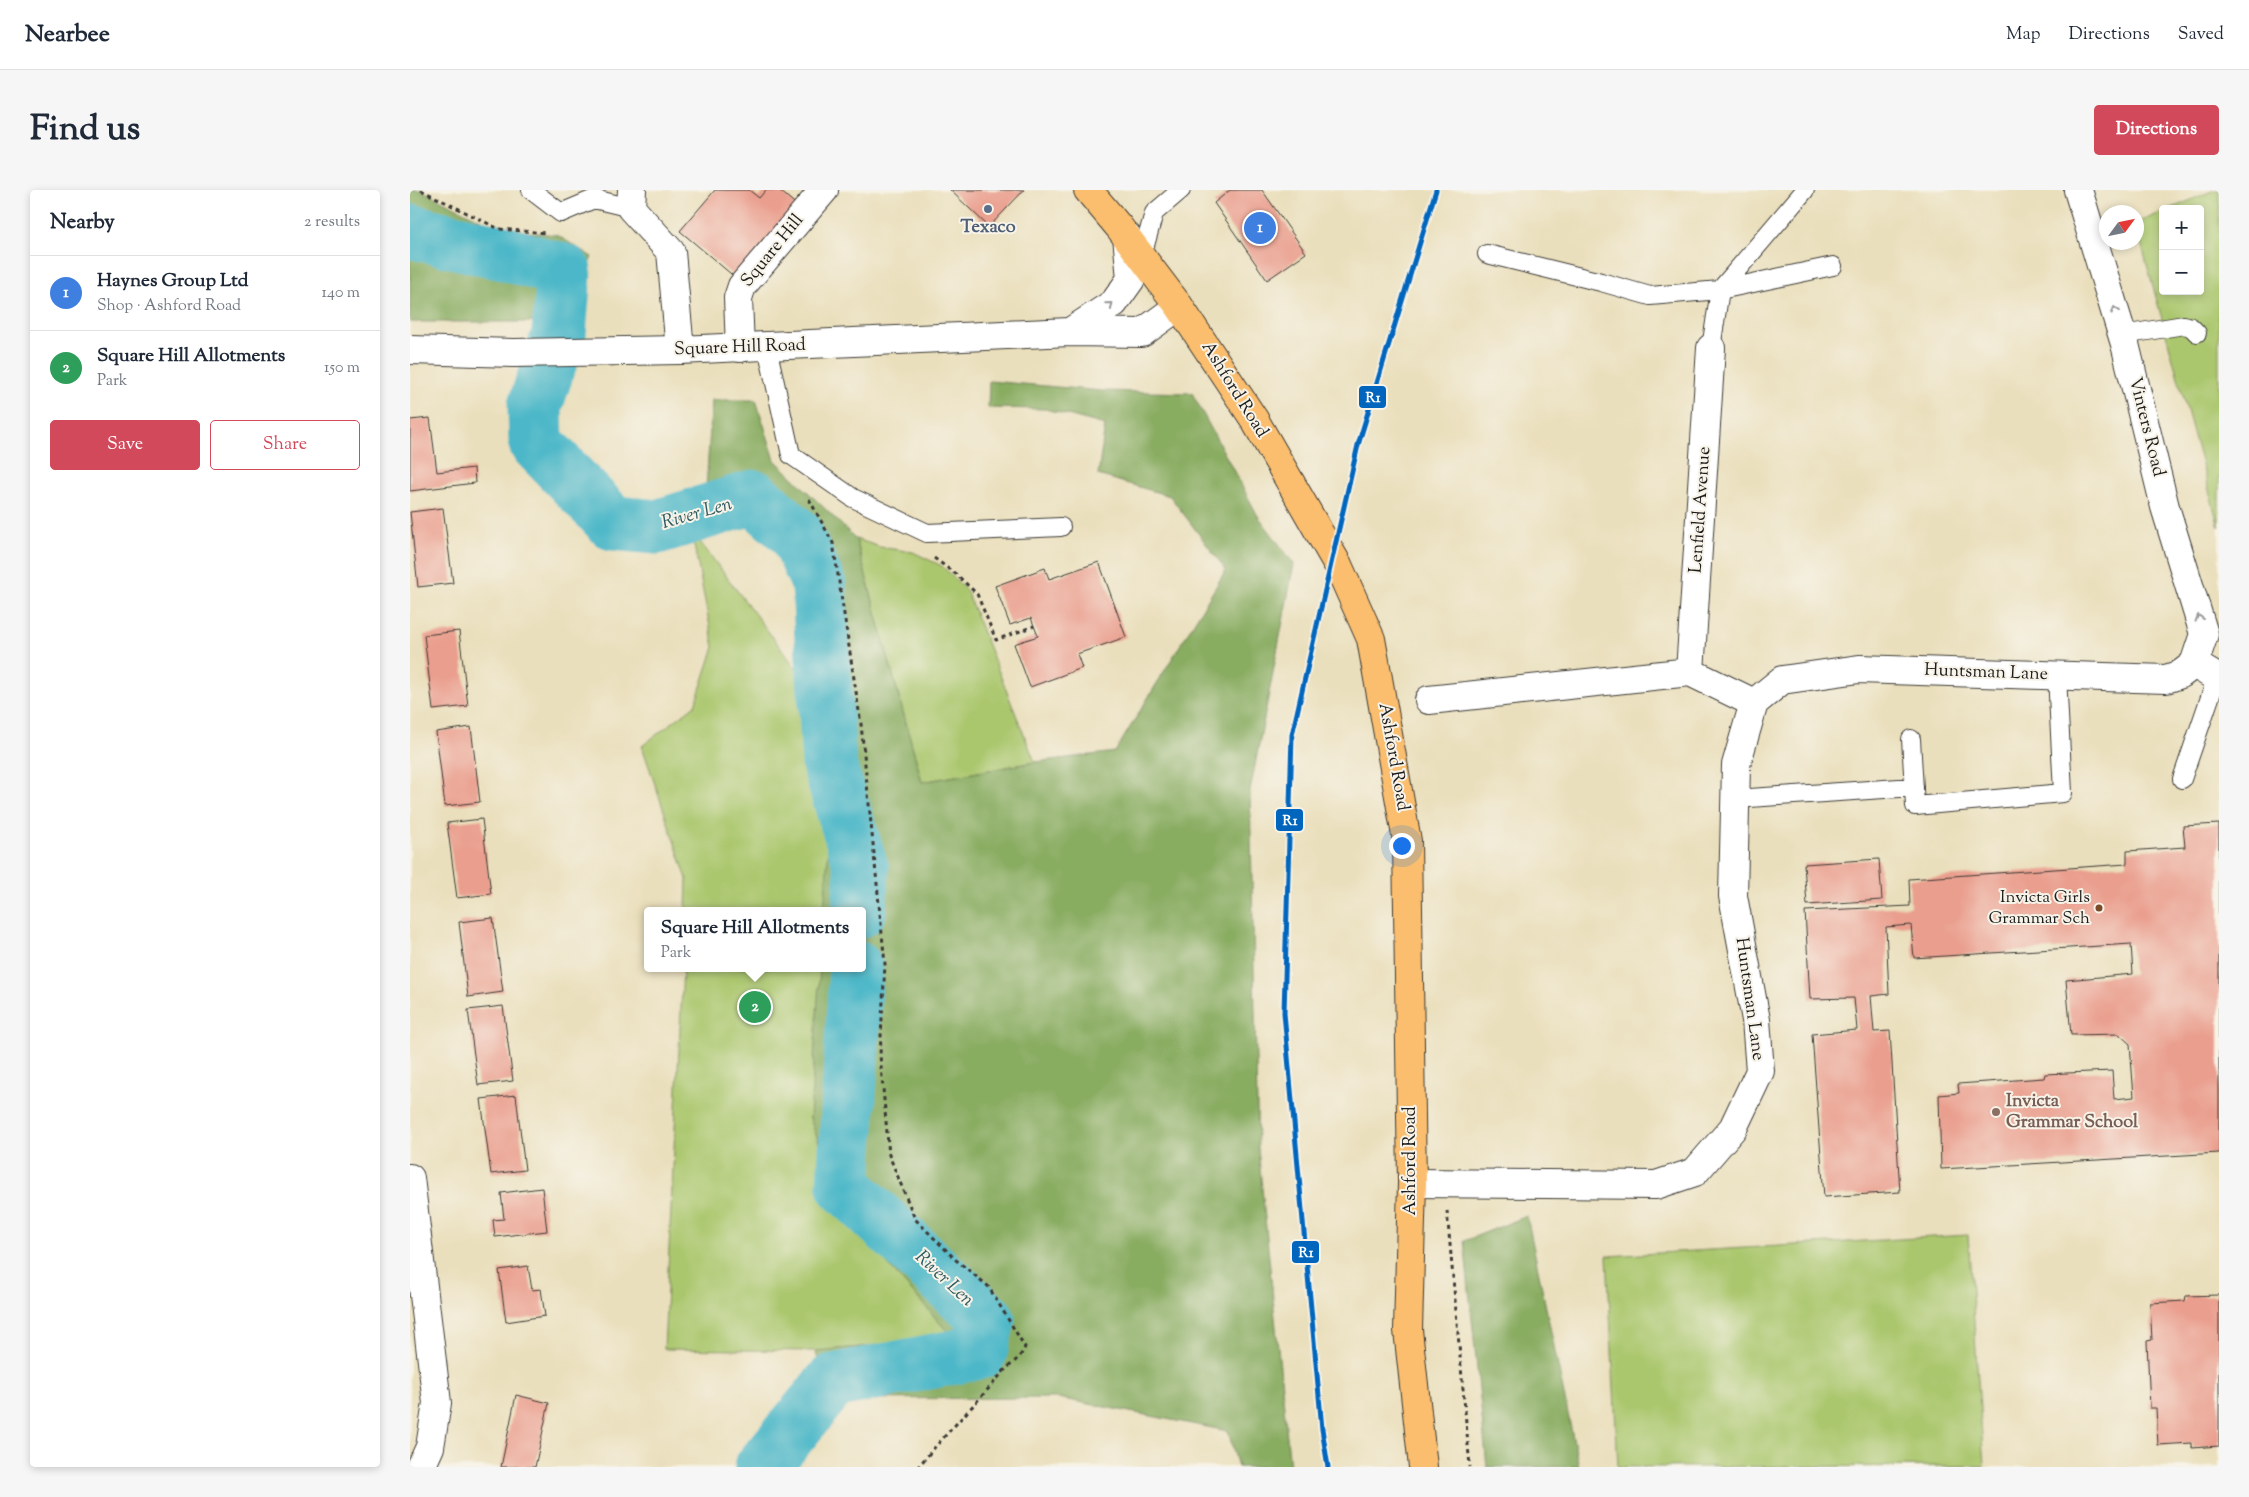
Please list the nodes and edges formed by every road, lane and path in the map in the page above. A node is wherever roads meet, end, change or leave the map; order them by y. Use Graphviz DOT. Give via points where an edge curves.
graph roads {
  1 [pos="421,190"];
  2 [pos="531,190"];
  3 [pos="824,190"];
  4 [pos="1088,190"];
  5 [pos="1180,190"];
  6 [pos="1805,190"];
  7 [pos="2078,190"];
  8 [pos="631,199"];
  9 [pos="547,234"];
  10 [pos="1134,246"];
  11 [pos="1487,254"];
  12 [pos="1833,266"];
  13 [pos="1720,290"];
  14 [pos="1179,306"];
  15 [pos="1070,332"];
  16 [pos="2197,333"];
  17 [pos="2123,336"];
  18 [pos="767,347"];
  19 [pos="740,348"];
  20 [pos="1712,348"];
  21 [pos="410,350"];
  22 [pos="680,350"];
  23 [pos="807,495"];
  24 [pos="1061,527"];
  25 [pos="932,556"];
  26 [pos="1034,626"];
  27 [pos="1690,672"];
  28 [pos="2210,673"];
  29 [pos="2057,675"];
  30 [pos="1429,700"];
  31 [pos="1754,703"];
  32 [pos="1911,739"];
  33 [pos="2182,779"];
  34 [pos="1914,787"];
  35 [pos="1735,799"];
  36 [pos="410,1178"];
  37 [pos="1444,1182"];
  38 [pos="1412,1183"];
  39 [pos="421,1467"];
  40 [pos="918,1467"];
  41 [pos="1423,1467"];
  42 [pos="1470,1467"];
  1 -- 9 [label="path" via="499,229"];
  2 -- 8 [label="lane" via="561,213 594,199"];
  3 -- 19 [label="street, Square Hill" via="742,286 738,298"];
  4 -- 10 [label="main road, Ashford Road"];
  5 -- 10 [label="lane" via="1154,213"];
  6 -- 13 [label="lane"];
  17 -- 7 [label="street, Vinters Road, one-way"];
  8 -- 22 [label="street" via="672,252"];
  10 -- 14 [label="main road, Ashford Road"];
  15 -- 10 [label="street, Square Hill Road, one-way" via="1114,304 1131,279"];
  11 -- 13 [label="lane" via="1650,296"];
  12 -- 13 [label="lane"];
  13 -- 20 [label="lane"];
  14 -- 15 [label="street, Square Hill Road" via="1142,333"];
  14 -- 38 [label="main road, Ashford Road" via="1287,476 1338,565 1372,639 1407,841"];
  15 -- 18 [label="street, Square Hill Road"];
  16 -- 17 [label="lane" via="2184,325"];
  28 -- 17 [label="street, Vinters Road, one-way" via="2204,634 2165,507"];
  18 -- 19 [label="street, Square Hill Road"];
  18 -- 24 [label="lane" via="791,455 853,498 927,533"];
  19 -- 22 [label="street, Square Hill Road"];
  20 -- 27 [label="street, Lenfield Avenue"];
  21 -- 22 [label="street, Square Hill Road" via="514,353"];
  23 -- 40 [label="path" via="833,543 860,724 885,964 880,1055 889,1155 915,1219 988,1286 1025,1347 1020,1358 1005,1370"];
  25 -- 26 [label="path" via="977,594 996,640"];
  27 -- 30 [label="street"];
  27 -- 31 [label="street"];
  28 -- 29 [label="street, Huntsman Lane" via="2181,674 2166,679"];
  28 -- 33 [label="lane"];
  29 -- 31 [label="street, Huntsman Lane" via="1859,670 1782,680"];
  29 -- 34 [label="lane" via="2063,793 1915,806"];
  31 -- 35 [label="street, Huntsman Lane" via="1736,765"];
  32 -- 34 [label="lane"];
  34 -- 35 [label="lane"];
  35 -- 37 [label="street, Huntsman Lane" via="1733,896 1756,1020 1760,1070 1734,1128 1695,1172 1656,1185"];
  36 -- 39 [label="street" via="438,1402 430,1446"];
  37 -- 38 [label="street, Huntsman Lane"];
  37 -- 42 [label="path"];
  38 -- 41 [label="main road, Ashford Road" via="1408,1330"];
}
